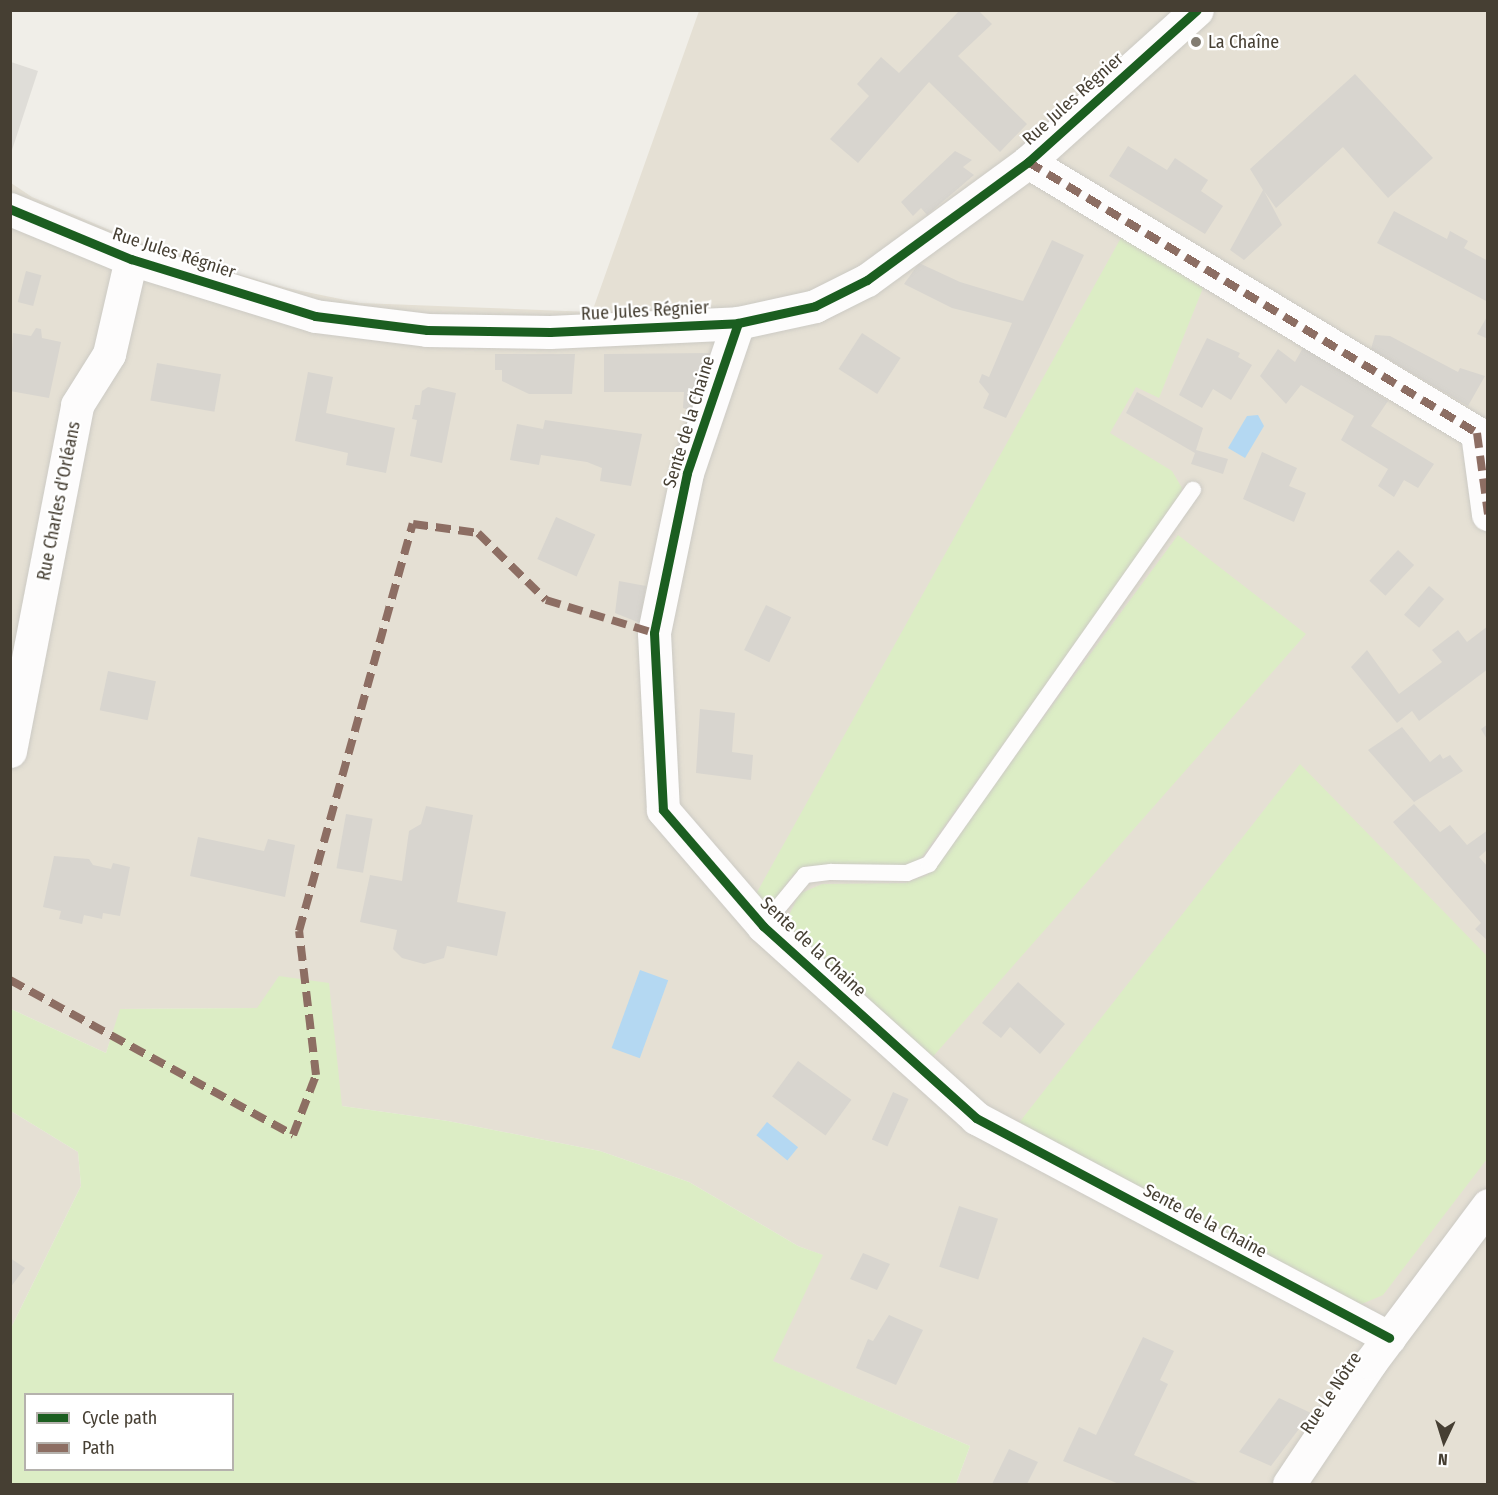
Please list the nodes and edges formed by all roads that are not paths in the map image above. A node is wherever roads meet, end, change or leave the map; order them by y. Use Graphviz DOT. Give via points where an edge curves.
graph roads {
  1 [pos="1197,10"];
  2 [pos="1028,162"];
  3 [pos="10,209"];
  4 [pos="131,259"];
  5 [pos="738,323"];
  6 [pos="1193,490"];
  7 [pos="1488,514"];
  8 [pos="10,751"];
  9 [pos="763,926"];
  10 [pos="1488,1205"];
  11 [pos="1389,1338"];
  12 [pos="1289,1485"];
  1 -- 2 [label="street, Rue Jules Régnier"];
  2 -- 5 [label="street, Rue Jules Régnier" via="867,280 815,306"];
  2 -- 7 [label="street, Rue Jules Régnier" via="1477,433"];
  3 -- 4 [label="street, Rue Jules Régnier"];
  4 -- 5 [label="street, Rue Jules Régnier" via="315,316 427,330 550,332"];
  4 -- 8 [label="street, Rue Charles d'Orléans" via="109,354 77,405"];
  5 -- 9 [label="street, Sente de la Chaine" via="687,473 654,633 663,810"];
  6 -- 9 [label="lane" via="929,864 907,873 805,875"];
  9 -- 11 [label="street, Sente de la Chaine" via="976,1118"];
  10 -- 11 [label="street, Rue Le Nôtre"];
  11 -- 12 [label="street, Rue Le Nôtre"];
}
